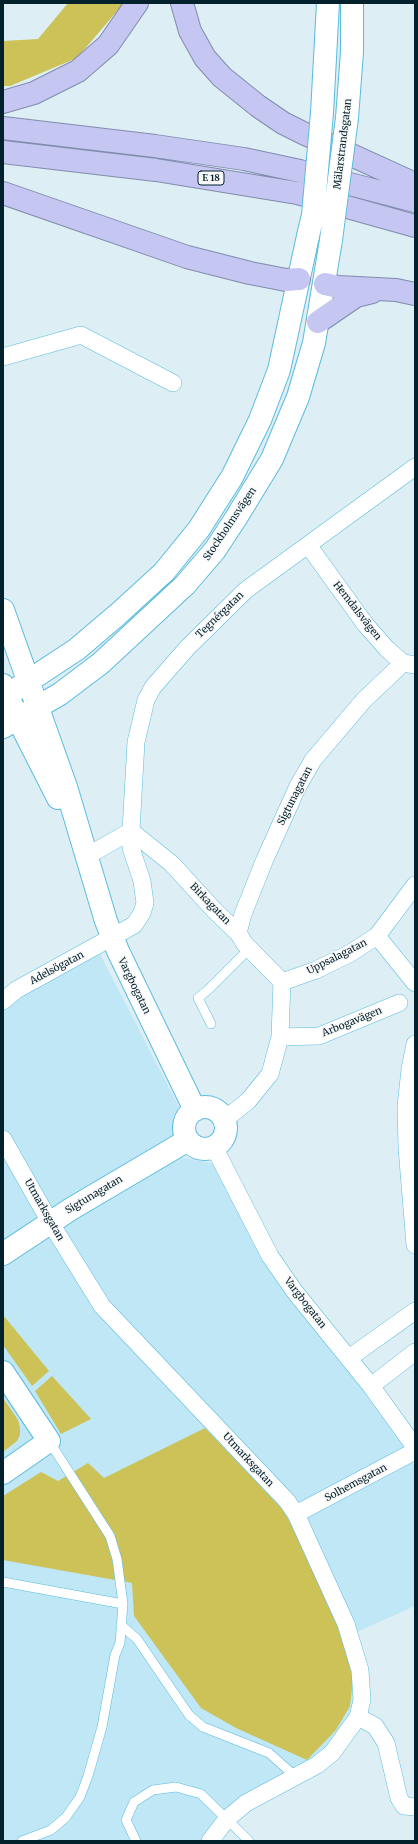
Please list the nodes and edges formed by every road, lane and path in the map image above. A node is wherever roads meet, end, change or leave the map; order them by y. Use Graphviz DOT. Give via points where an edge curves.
graph roads {
  1 [pos="137,3"];
  2 [pos="182,3"];
  3 [pos="328,3"];
  4 [pos="352,3"];
  5 [pos="3,102"];
  6 [pos="3,128"];
  7 [pos="3,152"];
  8 [pos="415,184"];
  9 [pos="3,193"];
  10 [pos="415,201"];
  11 [pos="415,226"];
  12 [pos="299,279"];
  13 [pos="325,284"];
  14 [pos="386,289"];
  15 [pos="415,294"];
  16 [pos="318,322"];
  17 [pos="3,357"];
  18 [pos="172,383"];
  19 [pos="412,471"];
  20 [pos="308,545"];
  21 [pos="3,610"];
  22 [pos="409,664"];
  23 [pos="28,683"];
  24 [pos="4,692"];
  25 [pos="38,707"];
  26 [pos="10,723"];
  27 [pos="131,831"];
  28 [pos="87,856"];
  29 [pos="415,885"];
  30 [pos="238,933"];
  31 [pos="377,936"];
  32 [pos="112,938"];
  33 [pos="249,949"];
  34 [pos="282,982"];
  35 [pos="415,983"];
  36 [pos="3,1001"];
  37 [pos="399,1003"];
  38 [pos="211,1024"];
  39 [pos="280,1037"];
  40 [pos="415,1044"];
  41 [pos="195,1110"];
  42 [pos="224,1120"];
  43 [pos="3,1139"];
  44 [pos="188,1140"];
  45 [pos="214,1147"];
  46 [pos="50,1222"];
  47 [pos="415,1245"];
  48 [pos="3,1254"];
  49 [pos="415,1311"];
  50 [pos="415,1352"];
  51 [pos="349,1358"];
  52 [pos="3,1372"];
  53 [pos="371,1386"];
  54 [pos="49,1441"];
  55 [pos="415,1447"];
  56 [pos="415,1451"];
  57 [pos="3,1473"];
  58 [pos="296,1514"];
  59 [pos="3,1582"];
  60 [pos="123,1604"];
  61 [pos="121,1625"];
  62 [pos="358,1717"];
  63 [pos="296,1777"];
  64 [pos="415,1807"];
  65 [pos="227,1819"];
  66 [pos="22,1841"];
  67 [pos="136,1841"];
  68 [pos="210,1841"];
  69 [pos="249,1841"];
  1 -- 5 [label="highway" via="108,45 78,71 34,93"];
  2 -- 8 [label="highway" via="190,31 205,58 222,77 258,106 303,133"];
  3 -- 12 [label="main road, bridge" via="313,215"];
  4 -- 13 [label="main road, Mälarstrandsgatan, bridge" via="352,52 347,118"];
  6 -- 10 [label="highway, E 18" via="244,159"];
  7 -- 11 [label="highway, E 18" via="156,170 297,193"];
  9 -- 12 [label="highway" via="187,258 250,274 286,280"];
  12 -- 13 [label="main road"];
  12 -- 23 [label="main road" via="279,370 260,420 232,477 199,529 164,572 117,615 76,649"];
  13 -- 14 [label="highway"];
  13 -- 16 [label="main road, Stockholmsvägen"];
  14 -- 15 [label="highway"];
  14 -- 16 [label="highway" via="356,296"];
  16 -- 25 [label="main road, Stockholmsvägen" via="298,397 272,459 215,550 185,585 101,663"];
  17 -- 18 [label="street" via="81,335"];
  19 -- 20 [label="street, Tegnérgatan"];
  20 -- 22 [label="street, Hemdalsvägen" via="365,624 387,649"];
  20 -- 27 [label="street, Tegnérgatan" via="246,590 188,646 153,687 146,700 138,735"];
  21 -- 23 [label="main road, Vargbogatan"];
  22 -- 30 [label="street, Sigtunagatan" via="364,700 313,760 298,786 268,852"];
  23 -- 24 [label="main road"];
  23 -- 25 [label="main road, Vargbogatan"];
  24 -- 26 [label="main road, Vargbogatan"];
  25 -- 26 [label="main road, Stockholmsvägen"];
  25 -- 28 [label="main road, Vargbogatan"];
  26 -- 28 [label="main road, Vargbogatan"];
  27 -- 28 [label="street"];
  27 -- 30 [label="street, Birkagatan" via="172,864"];
  27 -- 32 [label="street, Tegnérgatan" via="131,848 142,881 145,903 134,925"];
  28 -- 32 [label="main road, Vargbogatan"];
  29 -- 31 [label="street, Uppsalagatan"];
  30 -- 33 [label="street, Birkagatan"];
  31 -- 34 [label="street, Uppsalagatan" via="349,954"];
  31 -- 35 [label="street"];
  32 -- 36 [label="street, Adelsögatan" via="32,980"];
  32 -- 41 [label="main road, Vargbogatan"];
  33 -- 34 [label="street, Birkagatan"];
  33 -- 38 [label="lane" via="198,998"];
  34 -- 39 [label="street"];
  37 -- 39 [label="street, Arbogavägen" via="319,1036"];
  39 -- 42 [label="street" via="270,1074 260,1089"];
  40 -- 47 [label="street" via="406,1106"];
  41 -- 42 [label="main road" via="210,1108 218,1112"];
  41 -- 44 [label="main road" via="187,1118 184,1126"];
  42 -- 45 [label="main road" via="226,1130 219,1144"];
  43 -- 46 [label="street, Utmarksgatan"];
  44 -- 45 [label="main road" via="198,1148"];
  44 -- 46 [label="main road, Sigtunagatan"];
  45 -- 51 [label="street, Vargbogatan" via="270,1256 295,1292"];
  46 -- 48 [label="main road, Sigtunagatan"];
  46 -- 58 [label="street, Utmarksgatan" via="102,1306 287,1501"];
  49 -- 51 [label="street"];
  50 -- 53 [label="street"];
  51 -- 53 [label="street, Vargbogatan"];
  52 -- 54 [label="main road"];
  53 -- 55 [label="street, Vargbogatan"];
  54 -- 57 [label="main road"];
  54 -- 60 [label="lane" via="110,1536 117,1559"];
  56 -- 58 [label="street, Solhemsgatan"];
  58 -- 62 [label="street, Utmarksgatan" via="346,1624 358,1664 362,1700"];
  59 -- 60 [label="lane"];
  60 -- 61 [label="lane"];
  61 -- 63 [label="lane" via="137,1639 189,1715 203,1727 269,1753"];
  61 -- 66 [label="lane" via="120,1643 115,1655 102,1727 80,1797 66,1817 51,1830"];
  62 -- 63 [label="street" via="332,1754"];
  62 -- 64 [label="street" via="375,1726 386,1743 399,1798 404,1806"];
  63 -- 65 [label="street" via="246,1803"];
  65 -- 67 [label="lane" via="201,1794 176,1787 153,1790 134,1802 126,1820"];
  65 -- 68 [label="street"];
  65 -- 69 [label="lane"];
}
